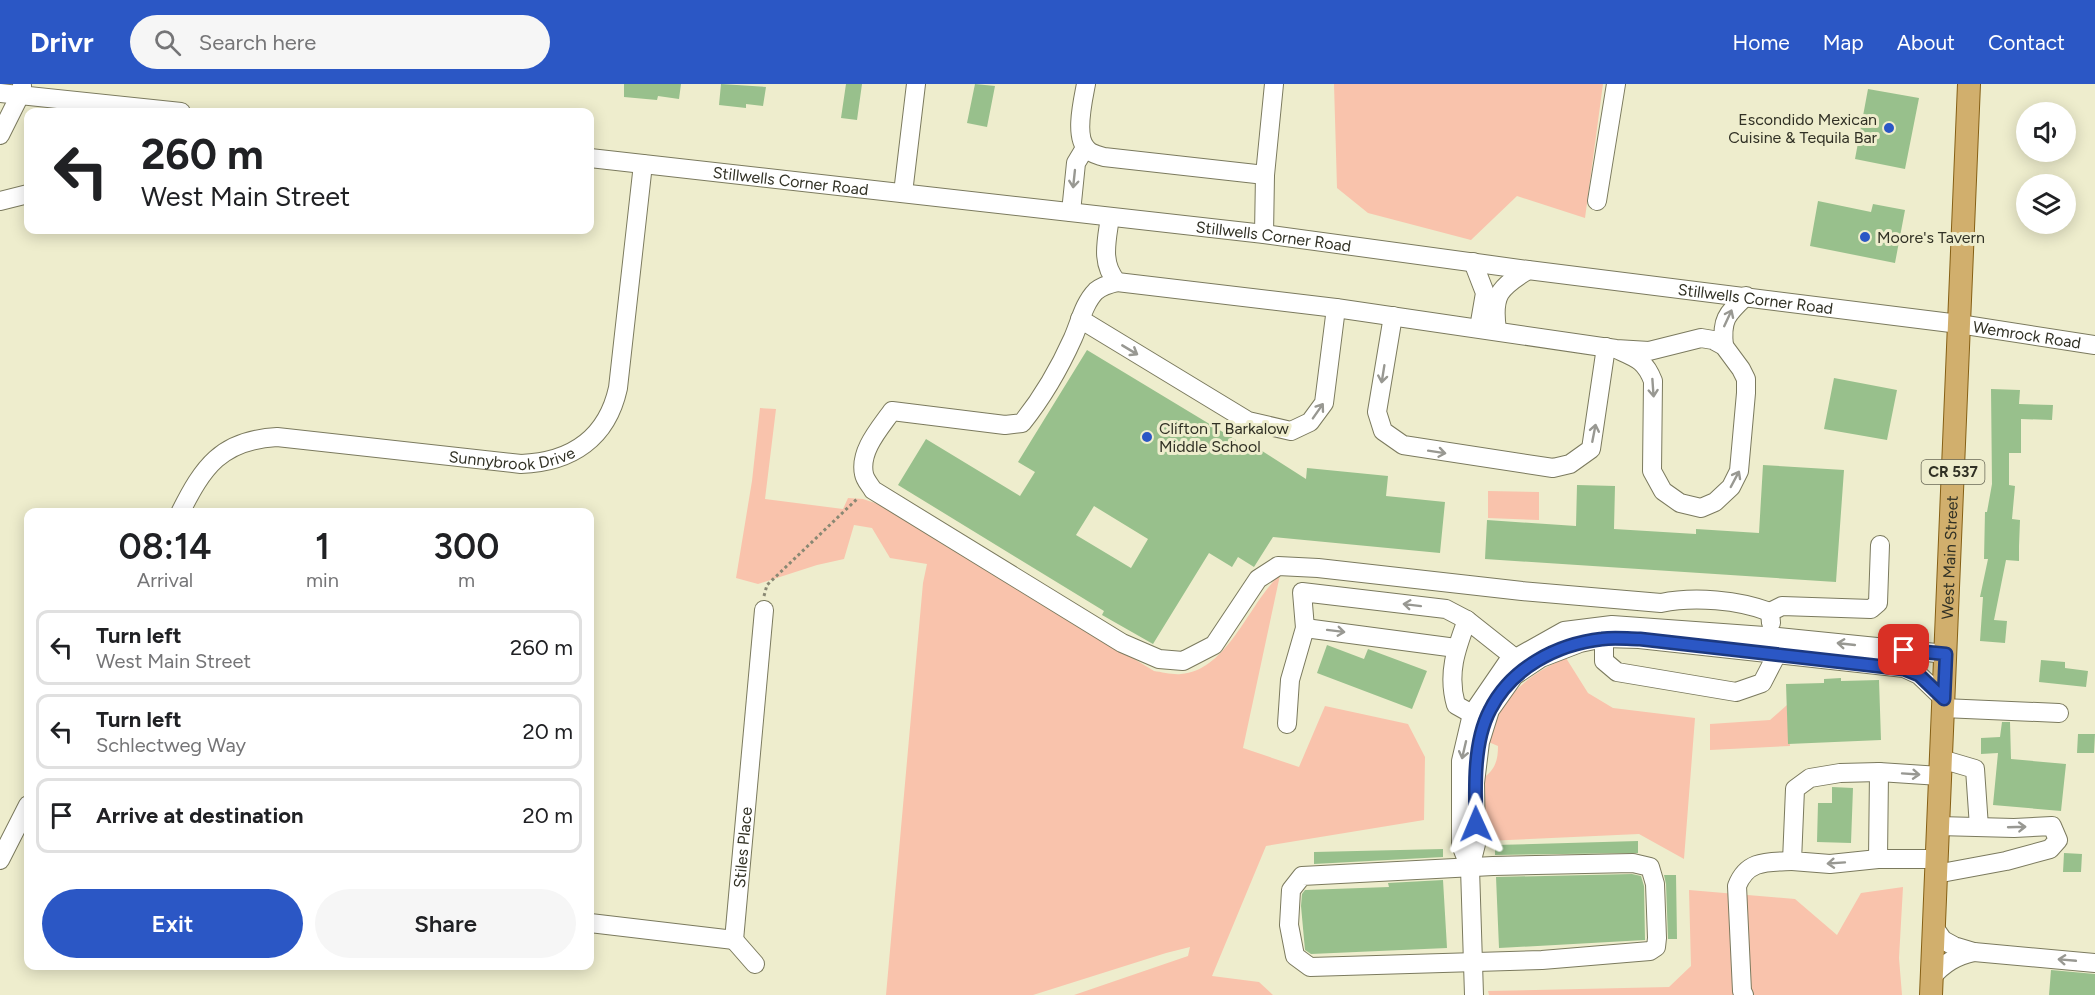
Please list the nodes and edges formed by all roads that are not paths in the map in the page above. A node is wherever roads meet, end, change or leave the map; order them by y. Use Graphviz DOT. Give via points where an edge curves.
graph roads {
  1 [pos="916,84"];
  2 [pos="1086,84"];
  3 [pos="1274,84"];
  4 [pos="1616,84"];
  5 [pos="1969,84"];
  6 [pos="21,89"];
  7 [pos="0,93"];
  8 [pos="121,108"];
  9 [pos="0,135"];
  10 [pos="1085,148"];
  11 [pos="594,158"];
  12 [pos="643,164"];
  13 [pos="1265,175"];
  14 [pos="903,193"];
  15 [pos="24,195"];
  16 [pos="0,201"];
  17 [pos="1598,201"];
  18 [pos="1071,212"];
  19 [pos="1110,217"];
  20 [pos="1264,234"];
  21 [pos="1473,262"];
  22 [pos="1528,270"];
  23 [pos="1117,282"];
  24 [pos="1746,296"];
  25 [pos="1336,308"];
  26 [pos="1393,316"];
  27 [pos="1080,319"];
  28 [pos="1959,324"];
  29 [pos="1488,329"];
  30 [pos="2095,345"];
  31 [pos="1724,346"];
  32 [pos="1611,348"];
  33 [pos="183,508"];
  34 [pos="1880,545"];
  35 [pos="764,609"];
  36 [pos="1770,612"];
  37 [pos="1467,620"];
  38 [pos="1305,628"];
  39 [pos="1604,632"];
  40 [pos="1775,643"];
  41 [pos="1456,648"];
  42 [pos="1946,654"];
  43 [pos="1519,664"];
  44 [pos="1944,704"];
  45 [pos="2059,713"];
  46 [pos="1472,714"];
  47 [pos="1287,724"];
  48 [pos="1941,768"];
  49 [pos="1879,772"];
  50 [pos="1938,826"];
  51 [pos="1979,827"];
  52 [pos="23,829"];
  53 [pos="1878,859"];
  54 [pos="0,860"];
  55 [pos="1792,861"];
  56 [pos="1936,866"];
  57 [pos="1470,868"];
  58 [pos="594,924"];
  59 [pos="1934,927"];
  60 [pos="734,940"];
  61 [pos="1974,952"];
  62 [pos="1473,962"];
  63 [pos="2095,963"];
  64 [pos="754,964"];
  65 [pos="1931,986"];
  66 [pos="1474,995"];
  67 [pos="1744,995"];
  1 -- 14 [label="street"];
  2 -- 10 [label="street" via="1080,123"];
  3 -- 13 [label="street"];
  4 -- 17 [label="street"];
  5 -- 28 [label="main road, West Main Street / CR 537"];
  6 -- 7 [label="street"];
  6 -- 8 [label="street"];
  6 -- 9 [label="street"];
  10 -- 13 [label="street" via="1104,157"];
  10 -- 18 [label="street, one-way" via="1076,163"];
  11 -- 12 [label="street, Stillwells Corner Road"];
  12 -- 14 [label="street, Stillwells Corner Road"];
  12 -- 33 [label="street, Sunnybrook Drive" via="618,388 610,414 582,447 557,459 521,464 264,438 236,446 213,461"];
  13 -- 20 [label="street"];
  14 -- 18 [label="street, Stillwells Corner Road"];
  15 -- 16 [label="street"];
  18 -- 19 [label="street, Stillwells Corner Road"];
  19 -- 20 [label="street, Stillwells Corner Road"];
  19 -- 23 [label="street" via="1105,252"];
  20 -- 21 [label="street, Stillwells Corner Road"];
  21 -- 22 [label="street, Stillwells Corner Road"];
  21 -- 29 [label="street" via="1485,292"];
  22 -- 24 [label="street, Stillwells Corner Road"];
  22 -- 29 [label="street" via="1502,290"];
  23 -- 25 [label="street"];
  23 -- 27 [label="street" via="1102,286 1095,293"];
  24 -- 28 [label="street, Stillwells Corner Road"];
  31 -- 24 [label="street, one-way" via="1723,331 1729,313"];
  25 -- 26 [label="street"];
  27 -- 25 [label="street, one-way" via="1248,421 1291,431 1310,422 1324,403"];
  26 -- 29 [label="street"];
  26 -- 32 [label="street, one-way" via="1377,412 1383,431 1402,445 1433,452 1554,468 1570,464 1591,449"];
  27 -- 36 [label="street" via="1035,407 1022,423 1005,425 892,411 872,438 863,464 864,476 873,490 1122,643 1159,659 1183,661 1214,645 1258,579 1278,566 1661,603 1682,599 1752,605"];
  28 -- 30 [label="street, Wemrock Road"];
  28 -- 42 [label="main road, West Main Street / CR 537"];
  29 -- 32 [label="street"];
  31 -- 32 [label="street" via="1701,338 1649,351"];
  32 -- 31 [label="street, one-way" via="1641,361 1653,381 1652,471 1663,492 1680,503 1701,508 1731,487 1739,471 1746,379"];
  34 -- 36 [label="street" via="1878,603 1871,609 1782,606"];
  35 -- 60 [label="street, Stiles Place"];
  36 -- 40 [label="street"];
  37 -- 38 [label="street, one-way" via="1446,609 1302,592"];
  37 -- 41 [label="street"];
  37 -- 43 [label="street"];
  38 -- 41 [label="street, one-way"];
  38 -- 47 [label="street" via="1290,680"];
  39 -- 40 [label="street" via="1612,625"];
  39 -- 40 [label="street" via="1604,661 1617,672 1736,692 1762,683"];
  39 -- 43 [label="street" via="1564,631"];
  42 -- 40 [label="street, one-way"];
  40 -- 44 [label="street" via="1904,669 1919,675"];
  41 -- 46 [label="street" via="1452,690 1456,705"];
  42 -- 44 [label="main road, West Main Street / CR 537"];
  43 -- 46 [label="street" via="1507,663"];
  43 -- 57 [label="street" via="1490,710 1480,742 1475,783 1476,844"];
  44 -- 45 [label="street"];
  44 -- 48 [label="main road, West Main Street / CR 537"];
  46 -- 57 [label="street, one-way" via="1461,761 1461,845"];
  49 -- 48 [label="street, one-way"];
  48 -- 50 [label="main road, West Main Street / CR 537"];
  48 -- 51 [label="street" via="1975,770"];
  49 -- 53 [label="street"];
  49 -- 55 [label="street" via="1810,778 1795,789"];
  50 -- 51 [label="street"];
  50 -- 56 [label="main road, West Main Street / CR 537"];
  51 -- 56 [label="street, one-way" via="2052,826 2058,840 2050,849 2006,861"];
  52 -- 54 [label="street"];
  53 -- 55 [label="street, one-way" via="1830,864"];
  53 -- 56 [label="street"];
  55 -- 67 [label="street" via="1750,867 1737,886"];
  56 -- 59 [label="main road, West Main Street / CR 537"];
  57 -- 62 [label="street"];
  57 -- 62 [label="street" via="1302,876 1291,890 1289,925 1294,957 1310,967"];
  57 -- 62 [label="street" via="1645,864 1650,867 1655,884 1657,927 1656,947 1650,951"];
  58 -- 60 [label="street"];
  59 -- 61 [label="street" via="1943,940"];
  59 -- 65 [label="main road, West Main Street / CR 537"];
  60 -- 64 [label="street"];
  63 -- 61 [label="street, one-way"];
  61 -- 65 [label="street" via="1940,968"];
  62 -- 66 [label="street"];
}
